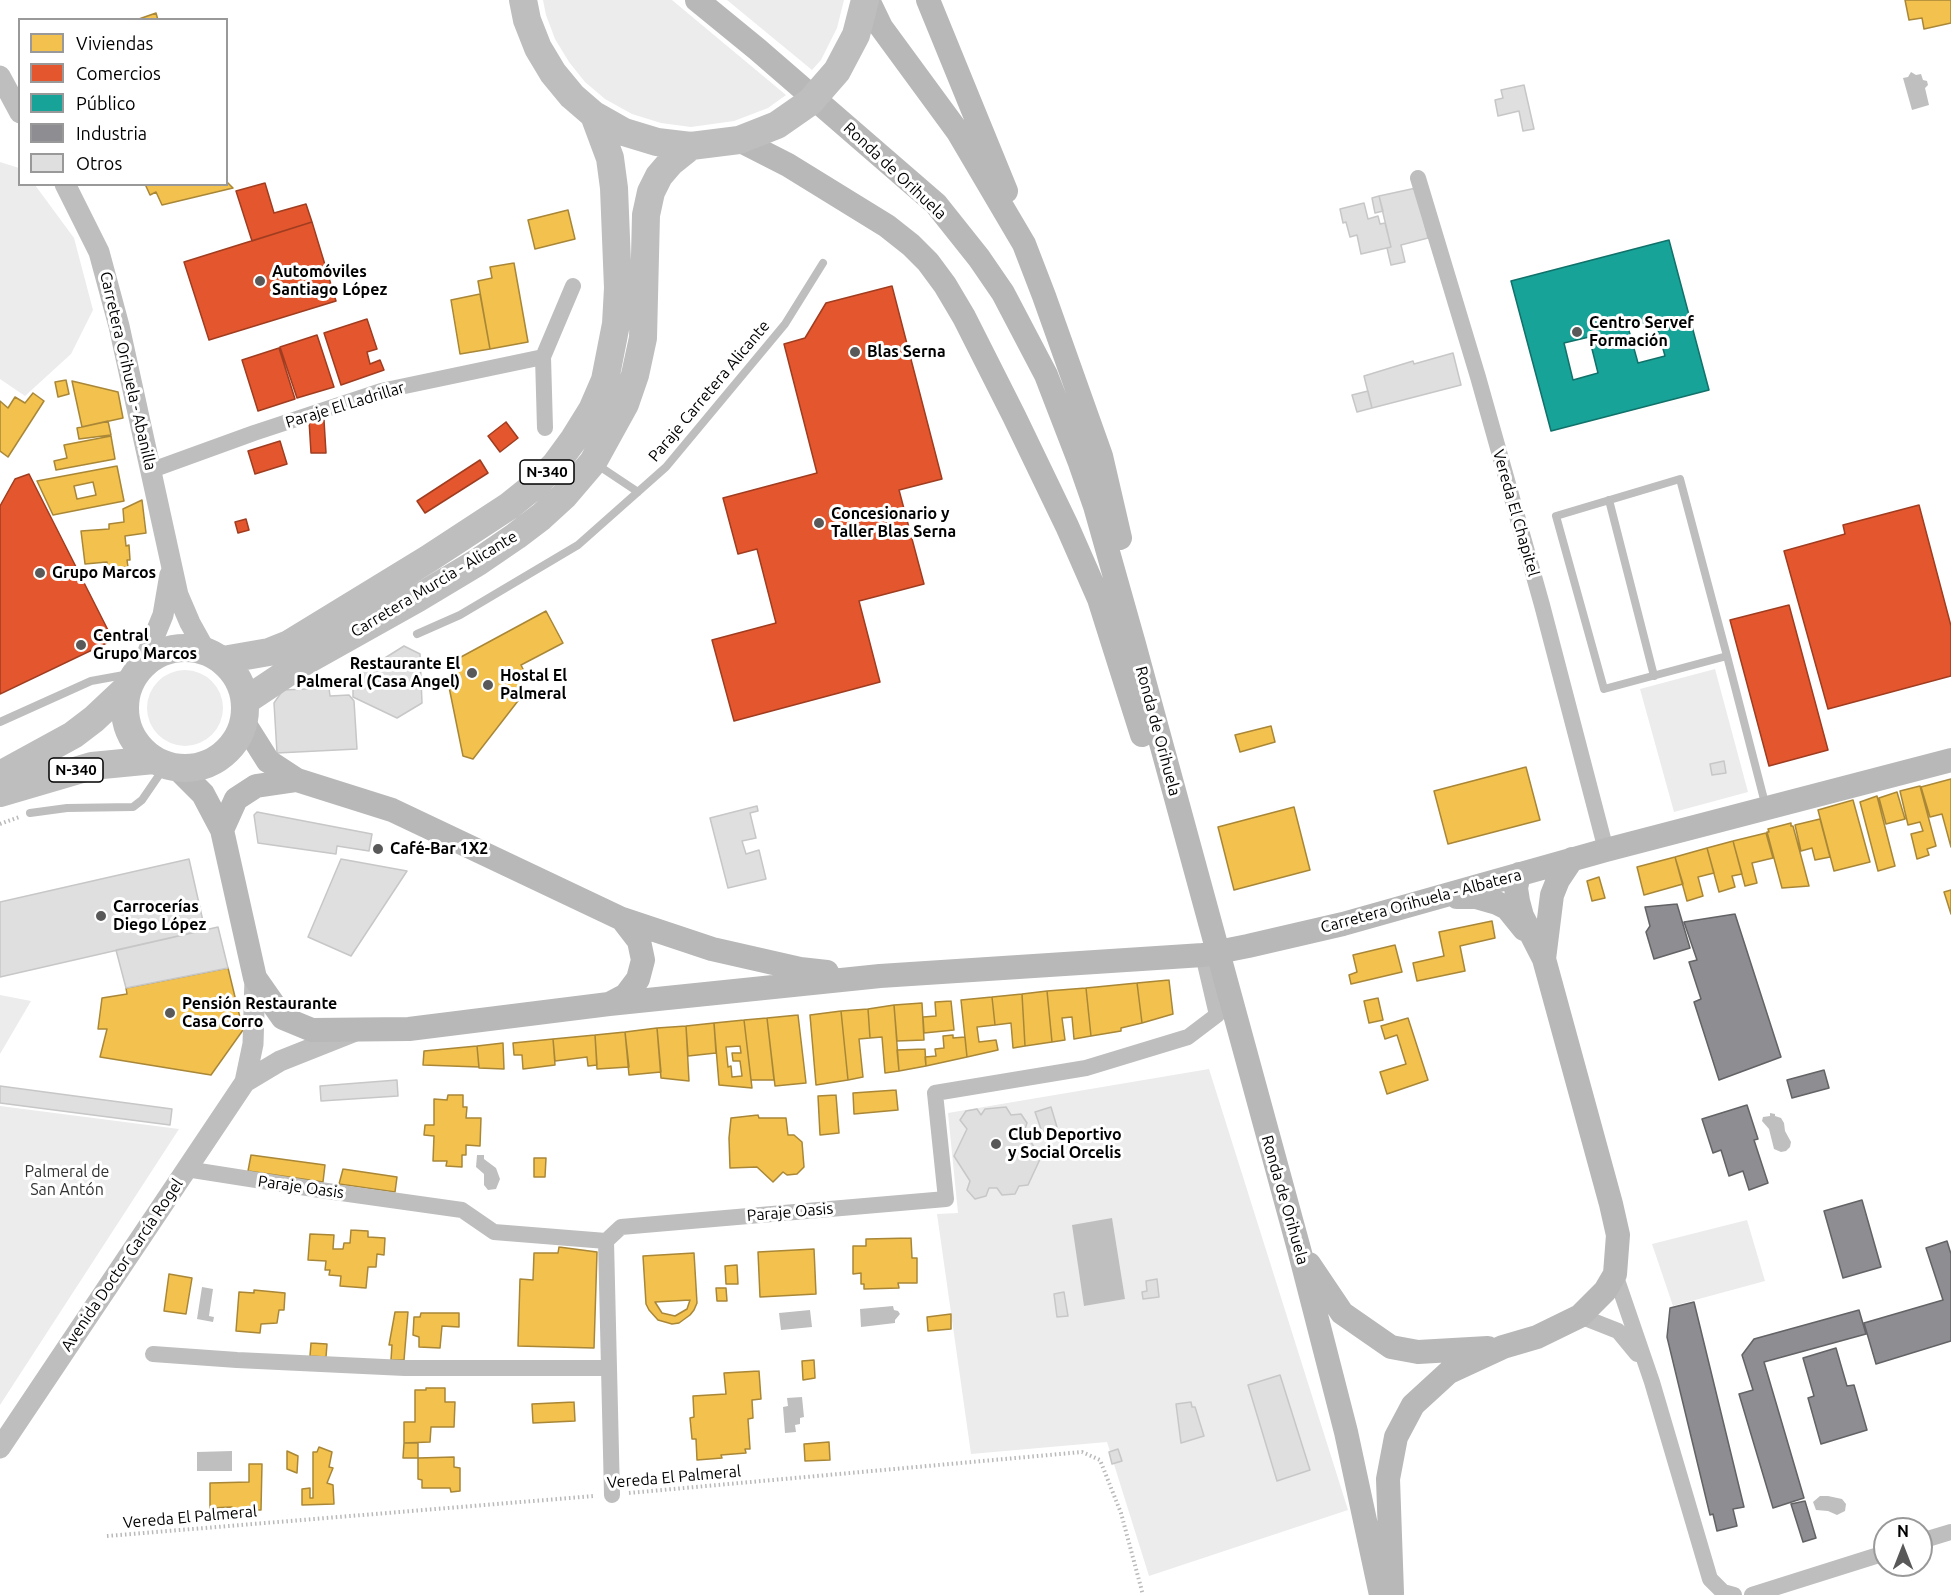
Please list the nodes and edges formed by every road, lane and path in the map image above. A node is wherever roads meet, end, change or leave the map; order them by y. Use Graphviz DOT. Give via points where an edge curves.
graph roads {
  1 [pos="523,0"];
  2 [pos="697,0"];
  3 [pos="866,0"];
  4 [pos="928,0"];
  5 [pos="0,76"];
  6 [pos="18,109"];
  7 [pos="594,115"];
  8 [pos="739,140"];
  9 [pos="691,146"];
  10 [pos="1418,178"];
  11 [pos="65,186"];
  12 [pos="1024,244"];
  13 [pos="823,263"];
  14 [pos="573,286"];
  15 [pos="543,357"];
  16 [pos="545,428"];
  17 [pos="593,462"];
  18 [pos="152,470"];
  19 [pos="638,492"];
  20 [pos="1609,500"];
  21 [pos="171,564"];
  22 [pos="417,634"];
  23 [pos="1134,644"];
  24 [pos="214,655"];
  25 [pos="1727,656"];
  26 [pos="135,675"];
  27 [pos="1654,676"];
  28 [pos="244,712"];
  29 [pos="0,722"];
  30 [pos="1951,760"];
  31 [pos="165,764"];
  32 [pos="0,775"];
  33 [pos="297,780"];
  34 [pos="0,793"];
  35 [pos="1767,807"];
  36 [pos="30,813"];
  37 [pos="222,830"];
  38 [pos="1185,833"];
  39 [pos="1606,850"];
  40 [pos="1572,860"];
  41 [pos="1519,874"];
  42 [pos="1437,898"];
  43 [pos="622,919"];
  44 [pos="1203,955"];
  45 [pos="1544,959"];
  46 [pos="880,976"];
  47 [pos="255,978"];
  48 [pos="609,1004"];
  49 [pos="361,1029"];
  50 [pos="245,1082"];
  51 [pos="186,1168"];
  52 [pos="606,1240"];
  53 [pos="1299,1249"];
  54 [pos="1615,1274"];
  55 [pos="1580,1316"];
  56 [pos="1503,1347"];
  57 [pos="153,1354"];
  58 [pos="1643,1361"];
  59 [pos="609,1368"];
  60 [pos="0,1448"];
  61 [pos="612,1495"];
  62 [pos="1951,1532"];
  63 [pos="107,1536"];
  64 [pos="1933,1538"];
  65 [pos="1873,1557"];
  66 [pos="1143,1595"];
  67 [pos="1381,1595"];
  68 [pos="1392,1595"];
  69 [pos="1734,1595"];
  70 [pos="1752,1595"];
  1 -- 7 [label="highway, N-340" via="538,48 552,73"];
  2 -- 23 [label="main road, Ronda de Orihuela" via="936,204 1003,293 1046,375 1080,463"];
  3 -- 8 [label="highway, N-340" via="856,35 837,71 810,102 777,125"];
  3 -- 12 [label="main road" via="881,27 958,132"];
  4 -- 12 [label="main road" via="996,163"];
  5 -- 6 [label="street"];
  7 -- 9 [label="highway, N-340" via="624,132 657,142"];
  7 -- 24 [label="highway, Carretera Murcia - Alicante / N-340" via="613,178 617,223 616,324 605,380 574,439 555,465 509,506 289,644 268,652"];
  8 -- 9 [label="highway, N-340"];
  8 -- 38 [label="main road" via="788,165 887,226 928,261 945,285 1014,416 1095,589 1143,739"];
  9 -- 17 [label="highway, Carretera Murcia - Alicante / N-340" via="671,162 651,192 646,215 644,338 625,404"];
  10 -- 39 [label="street, Vereda El Chapitel" via="1542,605"];
  11 -- 18 [label="street, Carretera Orihuela - Abanilla" via="99,252"];
  12 -- 23 [label="main road" via="1101,456 1125,560"];
  13 -- 19 [label="lane, Paraje Carretera Alicante" via="785,324 666,467"];
  14 -- 15 [label="street"];
  15 -- 16 [label="street"];
  15 -- 18 [label="street, Paraje El Ladrillar" via="381,392"];
  17 -- 19 [label="lane"];
  17 -- 28 [label="highway, Carretera Murcia - Alicante / N-340" via="541,517 478,562 302,663"];
  18 -- 21 [label="street, Carretera Orihuela - Abanilla"];
  19 -- 22 [label="lane, Paraje Carretera Alicante" via="578,545 460,615"];
  20 -- 25 [label="lane" via="1680,479"];
  20 -- 27 [label="lane"];
  20 -- 27 [label="lane" via="1556,516 1604,689"];
  21 -- 24 [label="street, Carretera Orihuela - Abanilla" via="186,614"];
  21 -- 26 [label="street, Carretera Orihuela - Abanilla" via="163,615"];
  23 -- 38 [label="main road, Ronda de Orihuela"];
  24 -- 26 [label="highway, N-340" via="189,647 172,648 157,654"];
  24 -- 28 [label="highway" via="234,672 241,685"];
  25 -- 27 [label="lane"];
  25 -- 35 [label="lane"];
  26 -- 29 [label="lane" via="91,681"];
  26 -- 31 [label="highway" via="124,704 131,736 141,749"];
  26 -- 32 [label="highway, N-340" via="94,719 73,735"];
  28 -- 31 [label="highway, N-340" via="234,743 219,758 199,767"];
  28 -- 33 [label="main road" via="268,761"];
  30 -- 35 [label="main road, Carretera Orihuela - Albatera"];
  31 -- 34 [label="highway, N-340" via="92,766"];
  31 -- 36 [label="lane" via="142,800 133,807"];
  31 -- 37 [label="main road, Avenida Doctor García Rogel" via="203,794"];
  33 -- 37 [label="main road" via="256,786 236,799"];
  33 -- 43 [label="main road" via="392,810"];
  35 -- 39 [label="main road, Carretera Orihuela - Albatera"];
  37 -- 47 [label="main road, Avenida Doctor García Rogel"];
  38 -- 53 [label="main road, Ronda de Orihuela"];
  39 -- 40 [label="main road, Carretera Orihuela - Albatera"];
  40 -- 41 [label="main road, Carretera Orihuela - Albatera"];
  40 -- 45 [label="main road" via="1552,895"];
  41 -- 42 [label="main road, Carretera Orihuela - Albatera"];
  41 -- 45 [label="main road" via="1531,887 1542,911"];
  42 -- 44 [label="main road, Carretera Orihuela - Albatera" via="1343,924"];
  42 -- 45 [label="main road" via="1486,898 1507,908"];
  43 -- 46 [label="main road" via="712,949 801,969"];
  43 -- 48 [label="main road" via="639,941 643,960 638,979 626,995"];
  44 -- 46 [label="main road, Carretera Orihuela - Albatera"];
  44 -- 52 [label="street, Paraje Oasis" via="1217,1016 1188,1037 1086,1068 935,1093 946,1199 621,1227"];
  45 -- 54 [label="main road" via="1618,1235"];
  46 -- 48 [label="main road"];
  47 -- 49 [label="main road, Avenida Doctor García Rogel" via="283,1018 312,1030"];
  47 -- 50 [label="street, Avenida Doctor García Rogel" via="253,1044"];
  48 -- 49 [label="main road" via="409,1029"];
  49 -- 50 [label="street, Avenida Doctor García Rogel" via="280,1061"];
  50 -- 51 [label="street, Avenida Doctor García Rogel"];
  51 -- 52 [label="street, Paraje Oasis" via="462,1210 494,1232"];
  51 -- 60 [label="street, Avenida Doctor García Rogel"];
  52 -- 59 [label="street"];
  53 -- 56 [label="main road" via="1342,1313 1390,1347 1418,1352"];
  53 -- 67 [label="main road, Ronda de Orihuela" via="1346,1432"];
  54 -- 55 [label="main road" via="1605,1291"];
  54 -- 58 [label="street"];
  55 -- 56 [label="main road" via="1537,1337"];
  55 -- 58 [label="street" via="1618,1331"];
  56 -- 68 [label="main road" via="1449,1372 1413,1405 1396,1437 1388,1479"];
  57 -- 59 [label="street" via="405,1368"];
  58 -- 69 [label="street" via="1710,1579 1723,1592"];
  59 -- 61 [label="street"];
  61 -- 63 [label="path, Vereda El Palmeral"];
  61 -- 66 [label="path, Vereda El Palmeral" via="1082,1452 1100,1460 1121,1513"];
  62 -- 64 [label="street"];
  65 -- 70 [label="street"];
}
